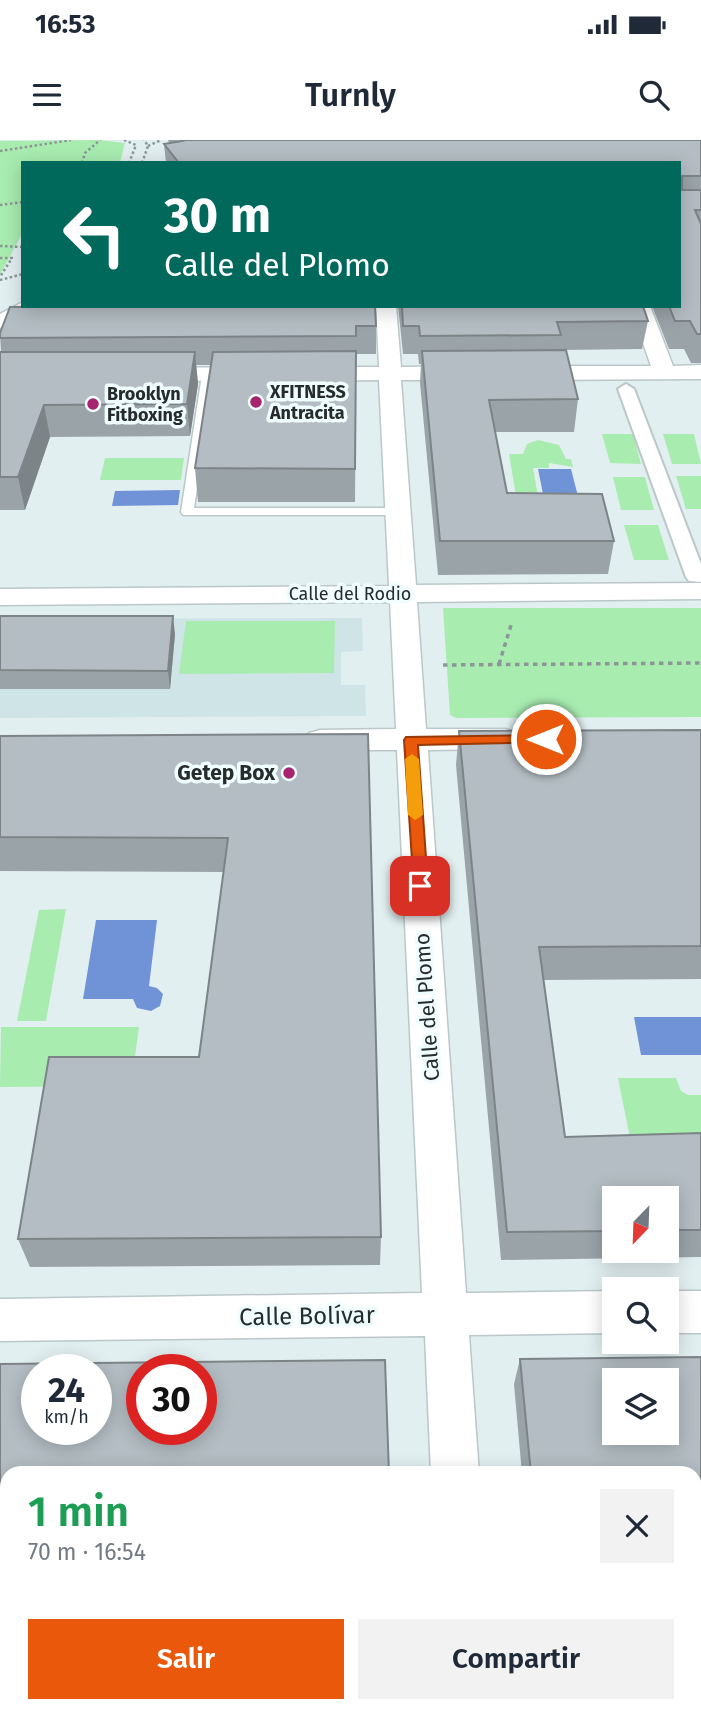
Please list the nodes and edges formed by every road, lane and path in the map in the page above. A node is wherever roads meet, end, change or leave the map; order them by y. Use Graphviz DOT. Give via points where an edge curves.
graph roads {
  1 [pos="71,140"];
  2 [pos="100,140"];
  3 [pos="124,140"];
  4 [pos="144,140"];
  5 [pos="161,140"];
  6 [pos="148,146"];
  7 [pos="0,151"];
  8 [pos="83,161"];
  9 [pos="131,161"];
  10 [pos="143,161"];
  11 [pos="21,202"];
  12 [pos="0,205"];
  13 [pos="0,246"];
  14 [pos="21,247"];
  15 [pos="0,258"];
  16 [pos="21,275"];
  17 [pos="0,278"];
  18 [pos="26,308"];
  19 [pos="386,308"];
  20 [pos="641,308"];
  21 [pos="0,322"];
  22 [pos="664,372"];
  23 [pos="701,372"];
  24 [pos="391,373"];
  25 [pos="125,375"];
  26 [pos="208,375"];
  27 [pos="626,389"];
  28 [pos="400,512"];
  29 [pos="699,584"];
  30 [pos="401,594"];
  31 [pos="0,597"];
  32 [pos="516,615"];
  33 [pos="701,663"];
  34 [pos="499,664"];
  35 [pos="438,665"];
  36 [pos="537,739"];
  37 [pos="411,740"];
  38 [pos="290,741"];
  39 [pos="602,1312"];
  40 [pos="679,1312"];
  41 [pos="701,1312"];
  42 [pos="445,1314"];
  43 [pos="0,1320"];
  44 [pos="454,1466"];
  1 -- 7 [label="path"];
  2 -- 8 [label="path"];
  3 -- 9 [label="path" via="137,145"];
  4 -- 6 [label="path"];
  5 -- 6 [label="path"];
  6 -- 10 [label="path"];
  11 -- 12 [label="path"];
  13 -- 14 [label="path"];
  15 -- 17 [label="path" via="12,258"];
  16 -- 17 [label="path"];
  18 -- 21 [label="street"];
  19 -- 24 [label="street, Calle del Plomo"];
  20 -- 22 [label="street"];
  22 -- 23 [label="street"];
  22 -- 24 [label="street"];
  24 -- 26 [label="street"];
  24 -- 28 [label="street, Calle del Plomo"];
  25 -- 26 [label="street"];
  26 -- 28 [label="lane" via="187,512"];
  27 -- 29 [label="street"];
  28 -- 30 [label="street, Calle del Plomo"];
  29 -- 30 [label="street, Calle del Rodio"];
  30 -- 31 [label="street, Calle del Rodio"];
  30 -- 37 [label="street, Calle del Plomo"];
  32 -- 34 [label="path"];
  33 -- 34 [label="path"];
  34 -- 35 [label="path"];
  36 -- 37 [label="street"];
  37 -- 38 [label="street"];
  37 -- 42 [label="street, Calle del Plomo"];
  39 -- 42 [label="street, Calle Bolívar"];
  40 -- 41 [label="street"];
  42 -- 43 [label="street, Calle Bolívar"];
  42 -- 44 [label="street, Calle del Plomo"];
}
